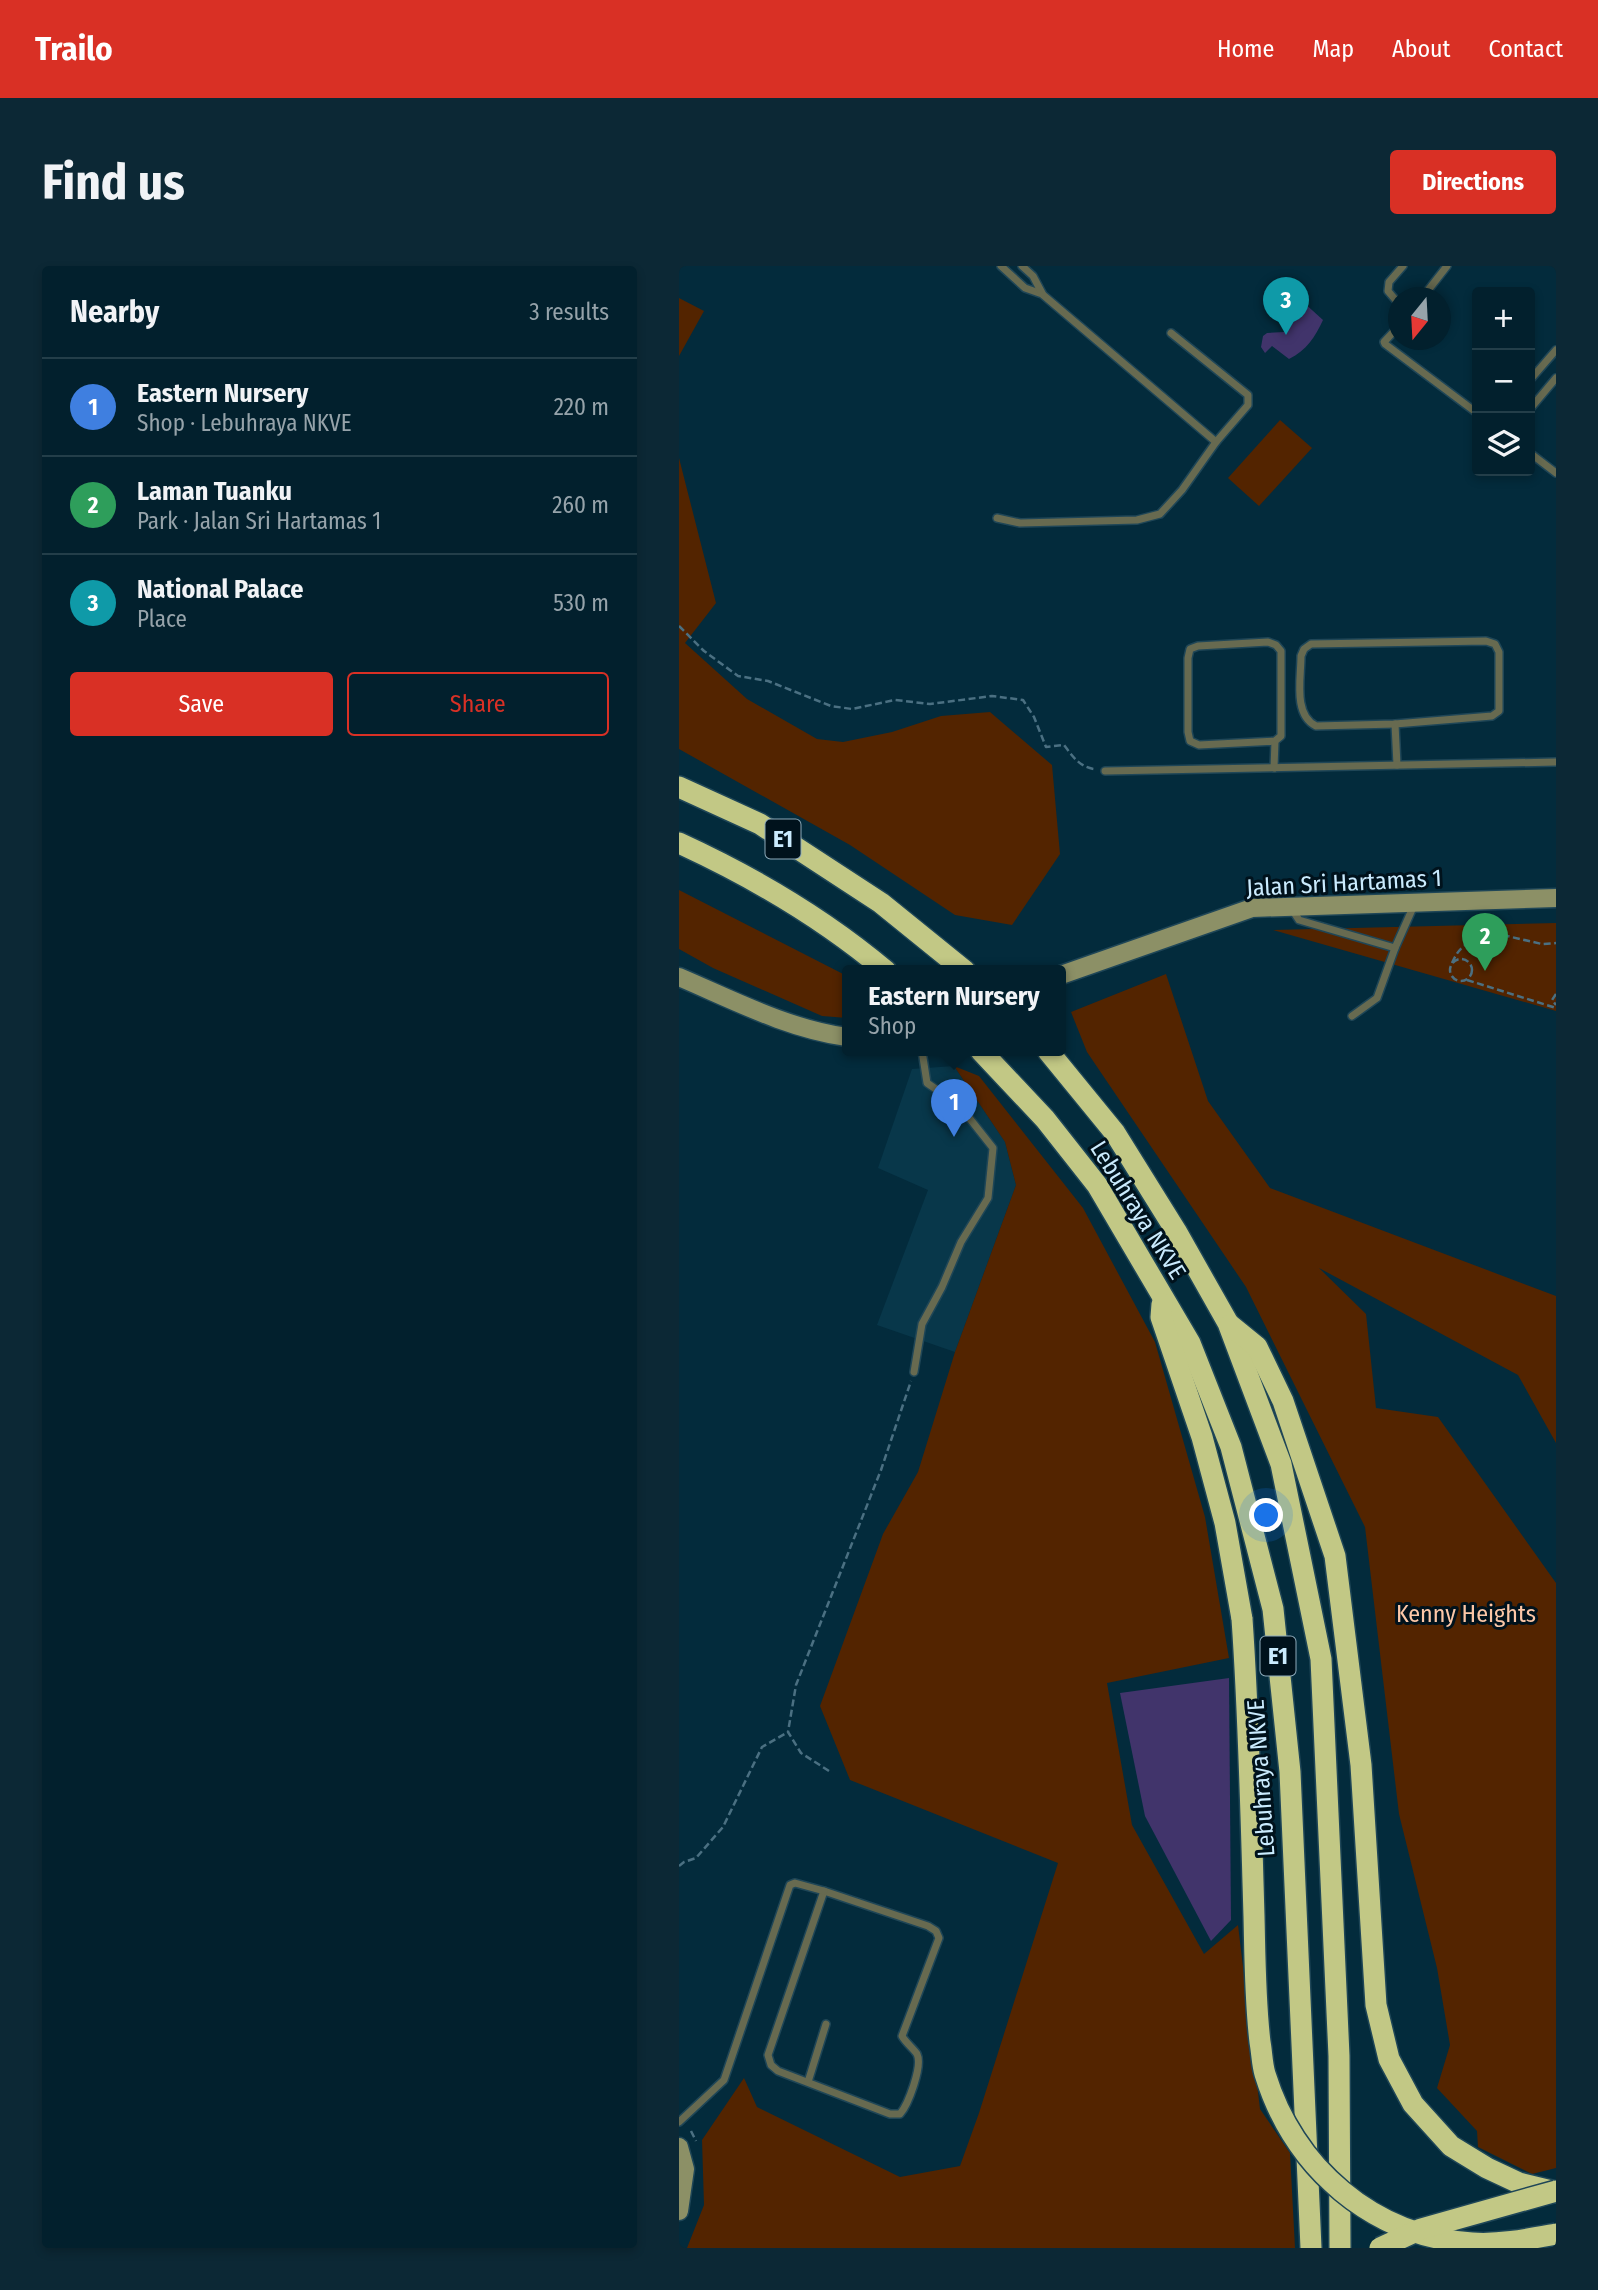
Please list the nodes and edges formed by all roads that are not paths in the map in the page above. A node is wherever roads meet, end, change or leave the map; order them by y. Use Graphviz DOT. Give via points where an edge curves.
graph roads {
  1 [pos="1001,266"];
  2 [pos="1022,266"];
  3 [pos="1403,266"];
  4 [pos="1447,266"];
  5 [pos="1388,287"];
  6 [pos="1431,287"];
  7 [pos="1042,294"];
  8 [pos="1171,333"];
  9 [pos="1393,350"];
  10 [pos="1556,350"];
  11 [pos="1535,374"];
  12 [pos="1556,378"];
  13 [pos="1535,403"];
  14 [pos="1472,409"];
  15 [pos="1216,442"];
  16 [pos="1535,457"];
  17 [pos="1556,473"];
  18 [pos="997,518"];
  19 [pos="1395,724"];
  20 [pos="1275,741"];
  21 [pos="1556,762"];
  22 [pos="1397,765"];
  23 [pos="1274,768"];
  24 [pos="1105,771"];
  25 [pos="679,787"];
  26 [pos="679,842"];
  27 [pos="1556,898"];
  28 [pos="1415,902"];
  29 [pos="1290,906"];
  30 [pos="1395,948"];
  31 [pos="879,965"];
  32 [pos="957,965"];
  33 [pos="1066,973"];
  34 [pos="679,977"];
  35 [pos="1352,1016"];
  36 [pos="842,1036"];
  37 [pos="923,1056"];
  38 [pos="986,1056"];
  39 [pos="1052,1056"];
  40 [pos="1162,1297"];
  41 [pos="1228,1324"];
  42 [pos="914,1372"];
  43 [pos="824,1891"];
  44 [pos="826,2024"];
  45 [pos="809,2082"];
  46 [pos="679,2122"];
  47 [pos="687,2144"];
  48 [pos="1556,2192"];
  49 [pos="679,2211"];
  50 [pos="1556,2234"];
  51 [pos="1311,2248"];
  52 [pos="1340,2248"];
  53 [pos="1380,2248"];
  1 -- 7 [label="lane" via="1025,288"];
  2 -- 7 [label="lane"];
  3 -- 5 [label="lane"];
  4 -- 6 [label="lane"];
  7 -- 15 [label="lane"];
  8 -- 15 [label="lane" via="1248,395 1248,405"];
  9 -- 14 [label="lane"];
  10 -- 11 [label="lane"];
  12 -- 13 [label="lane"];
  15 -- 18 [label="lane" via="1160,514 1137,520 1020,523"];
  16 -- 17 [label="lane"];
  19 -- 19 [label="lane" via="1315,726 1307,722 1301,710 1304,649 1311,644 1495,644 1499,652 1499,711 1481,719"];
  19 -- 22 [label="lane"];
  20 -- 20 [label="lane" via="1199,746 1190,741 1190,649 1257,643 1281,650 1281,736"];
  20 -- 23 [label="lane"];
  21 -- 22 [label="lane"];
  22 -- 23 [label="lane"];
  23 -- 24 [label="lane"];
  25 -- 32 [label="highway, E1" via="760,824 881,904"];
  26 -- 31 [label="highway, E1" via="775,892 850,940"];
  27 -- 28 [label="street, Jalan Sri Hartamas 1"];
  28 -- 29 [label="street, Jalan Sri Hartamas 1"];
  28 -- 30 [label="lane"];
  29 -- 30 [label="lane" via="1299,920"];
  29 -- 33 [label="street, Jalan Sri Hartamas 1" via="1252,908"];
  30 -- 35 [label="lane" via="1377,998"];
  34 -- 36 [label="street" via="776,1019"];
  37 -- 42 [label="lane" via="927,1083 959,1105 993,1148 988,1198 961,1242 922,1324"];
  38 -- 40 [label="highway, Lebuhraya NKVE / E1" via="1045,1119 1097,1185"];
  39 -- 41 [label="highway, Lebuhraya NKVE / E1" via="1115,1133"];
  40 -- 50 [label="highway, bridge" via="1161,1317 1202,1437 1225,1523 1242,1619 1256,2011 1264,2072 1283,2122 1322,2174 1357,2205 1395,2226 1474,2244"];
  40 -- 51 [label="highway, Lebuhraya NKVE / E1" via="1189,1343 1231,1447 1273,1609 1290,1772"];
  41 -- 48 [label="highway" via="1257,1347 1283,1401 1335,1556 1361,1765 1376,2005 1389,2059 1413,2104 1451,2146 1519,2183"];
  41 -- 52 [label="highway, Lebuhraya NKVE / E1" via="1281,1464 1321,1659 1339,2056"];
  43 -- 45 [label="lane" via="768,2055 778,2071"];
  43 -- 45 [label="lane" via="928,1926 939,1938 902,2036 917,2055 919,2066 907,2107 900,2114 890,2114"];
  43 -- 46 [label="lane" via="790,1885 725,2080"];
  44 -- 45 [label="lane"];
  47 -- 49 [label="street"];
  48 -- 53 [label="highway, bridge" via="1422,2229"];
}
